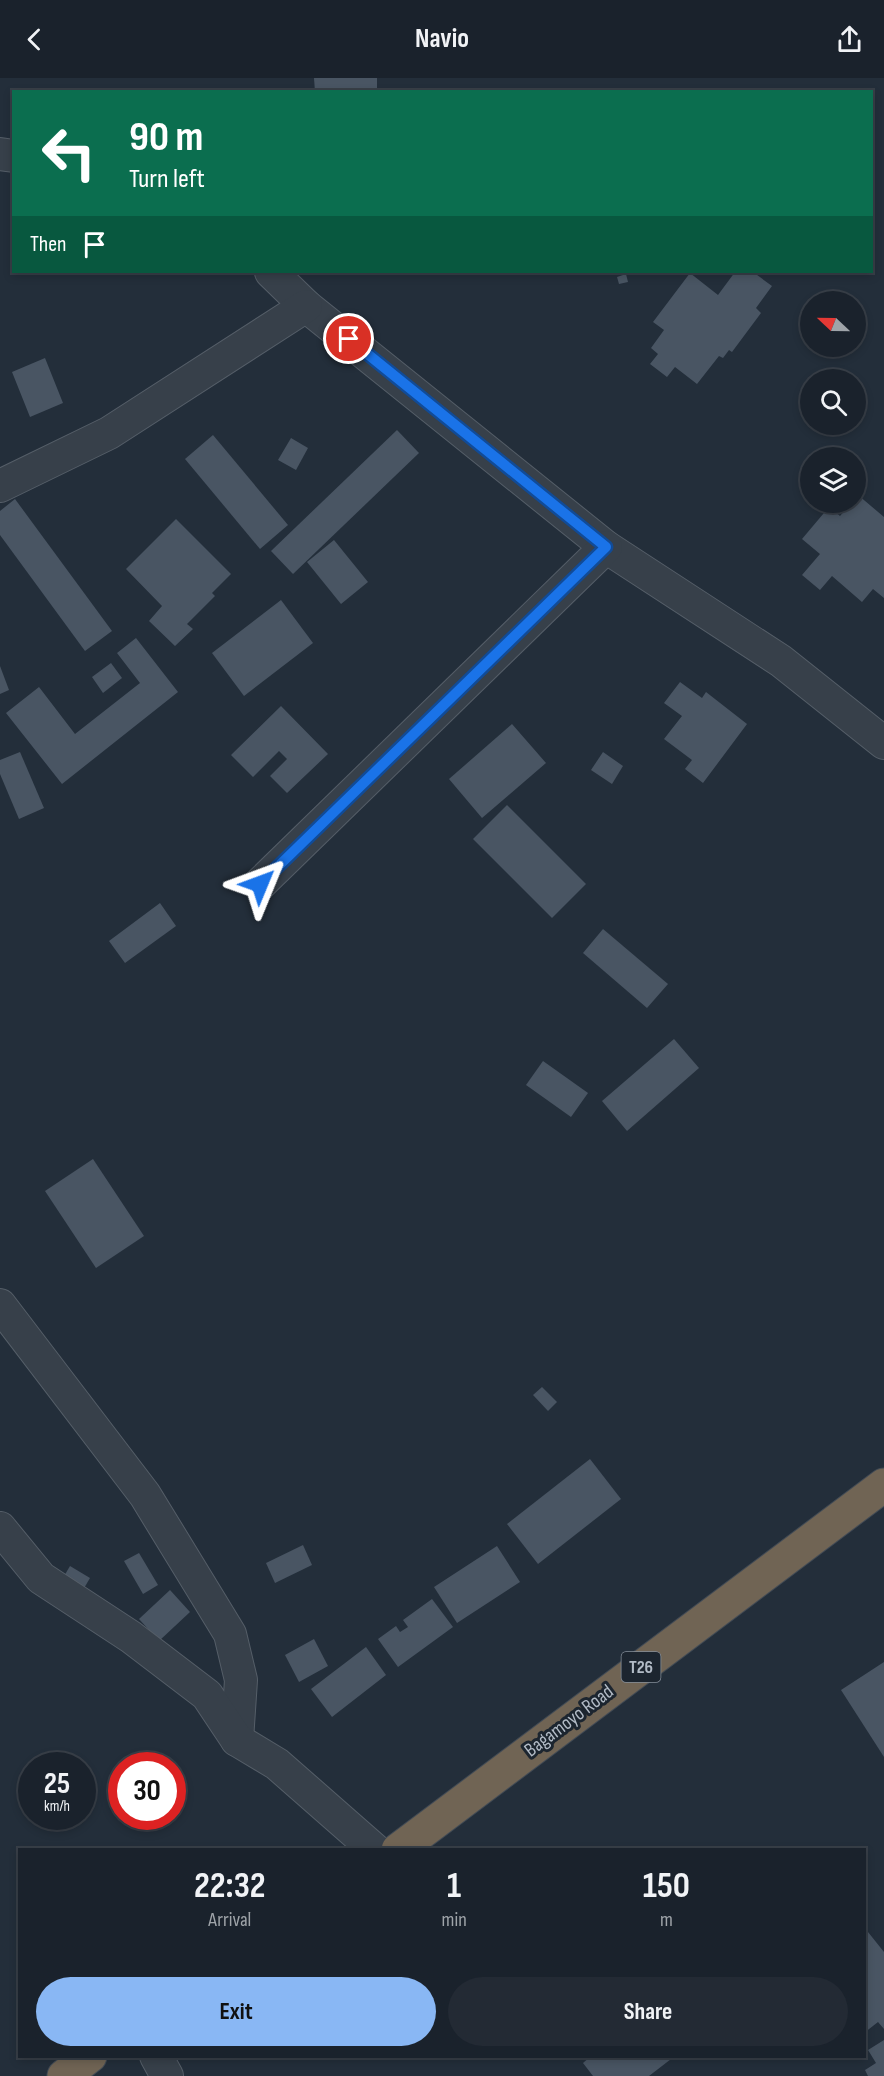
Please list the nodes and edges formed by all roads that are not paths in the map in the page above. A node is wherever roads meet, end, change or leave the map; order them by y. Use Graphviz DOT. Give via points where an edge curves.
graph roads {
  1 [pos="272,273"];
  2 [pos="306,306"];
  3 [pos="0,486"];
  4 [pos="606,547"];
  5 [pos="884,743"];
  6 [pos="260,884"];
  7 [pos="0,1305"];
  8 [pos="884,1485"];
  9 [pos="0,1528"];
  10 [pos="237,1740"];
  11 [pos="373,1848"];
  12 [pos="402,1848"];
  13 [pos="87,2058"];
  14 [pos="157,2058"];
  15 [pos="64,2076"];
  16 [pos="167,2076"];
  1 -- 2 [label="street"];
  2 -- 3 [label="street" via="109,433"];
  2 -- 4 [label="street"];
  4 -- 5 [label="street" via="781,660"];
  4 -- 6 [label="street"];
  7 -- 10 [label="street" via="145,1495 230,1634 241,1680"];
  8 -- 12 [label="highway, Bagamoyo Road / T26"];
  9 -- 10 [label="street" via="41,1578 131,1637 207,1695"];
  10 -- 11 [label="street" via="277,1764"];
  13 -- 15 [label="highway"];
  14 -- 16 [label="street"];
}
